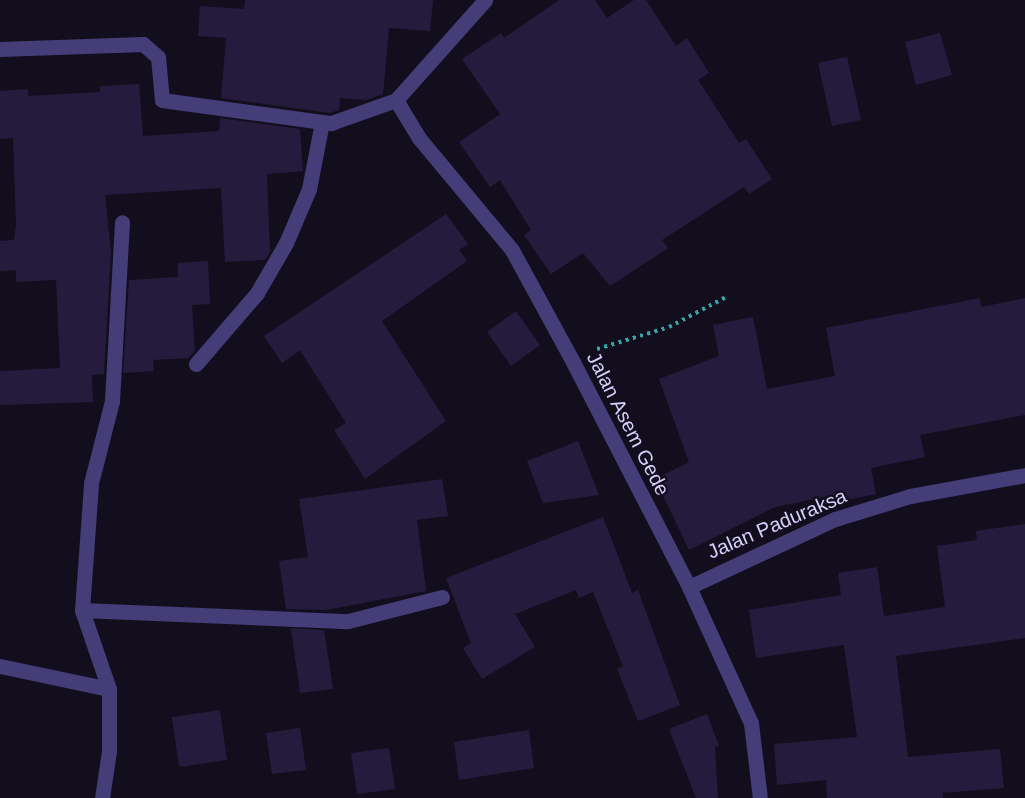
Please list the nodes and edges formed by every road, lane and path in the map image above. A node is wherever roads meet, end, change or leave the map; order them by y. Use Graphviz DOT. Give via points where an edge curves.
graph roads {
  1 [pos="485,0"];
  2 [pos="0,49"];
  3 [pos="396,100"];
  4 [pos="322,122"];
  5 [pos="122,222"];
  6 [pos="728,296"];
  7 [pos="573,362"];
  8 [pos="196,364"];
  9 [pos="1025,475"];
  10 [pos="689,587"];
  11 [pos="442,597"];
  12 [pos="82,610"];
  13 [pos="0,666"];
  14 [pos="109,689"];
  15 [pos="102,798"];
  16 [pos="760,798"];
  1 -- 3 [label="street"];
  2 -- 4 [label="street" via="143,44 158,57 162,100"];
  3 -- 4 [label="street" via="331,123"];
  3 -- 7 [label="street, Jalan Asem Gede" via="419,138 512,250"];
  4 -- 8 [label="street" via="309,189 286,243 257,293"];
  5 -- 12 [label="street" via="112,401 91,483"];
  6 -- 7 [label="path" via="669,327 616,340"];
  7 -- 10 [label="street, Jalan Asem Gede"];
  9 -- 10 [label="street, Jalan Paduraksa" via="910,496 835,519"];
  10 -- 16 [label="street, Jalan Asem Gede" via="751,723"];
  11 -- 12 [label="street" via="348,621"];
  12 -- 14 [label="street"];
  13 -- 14 [label="street"];
  14 -- 15 [label="street" via="109,752"];
}
